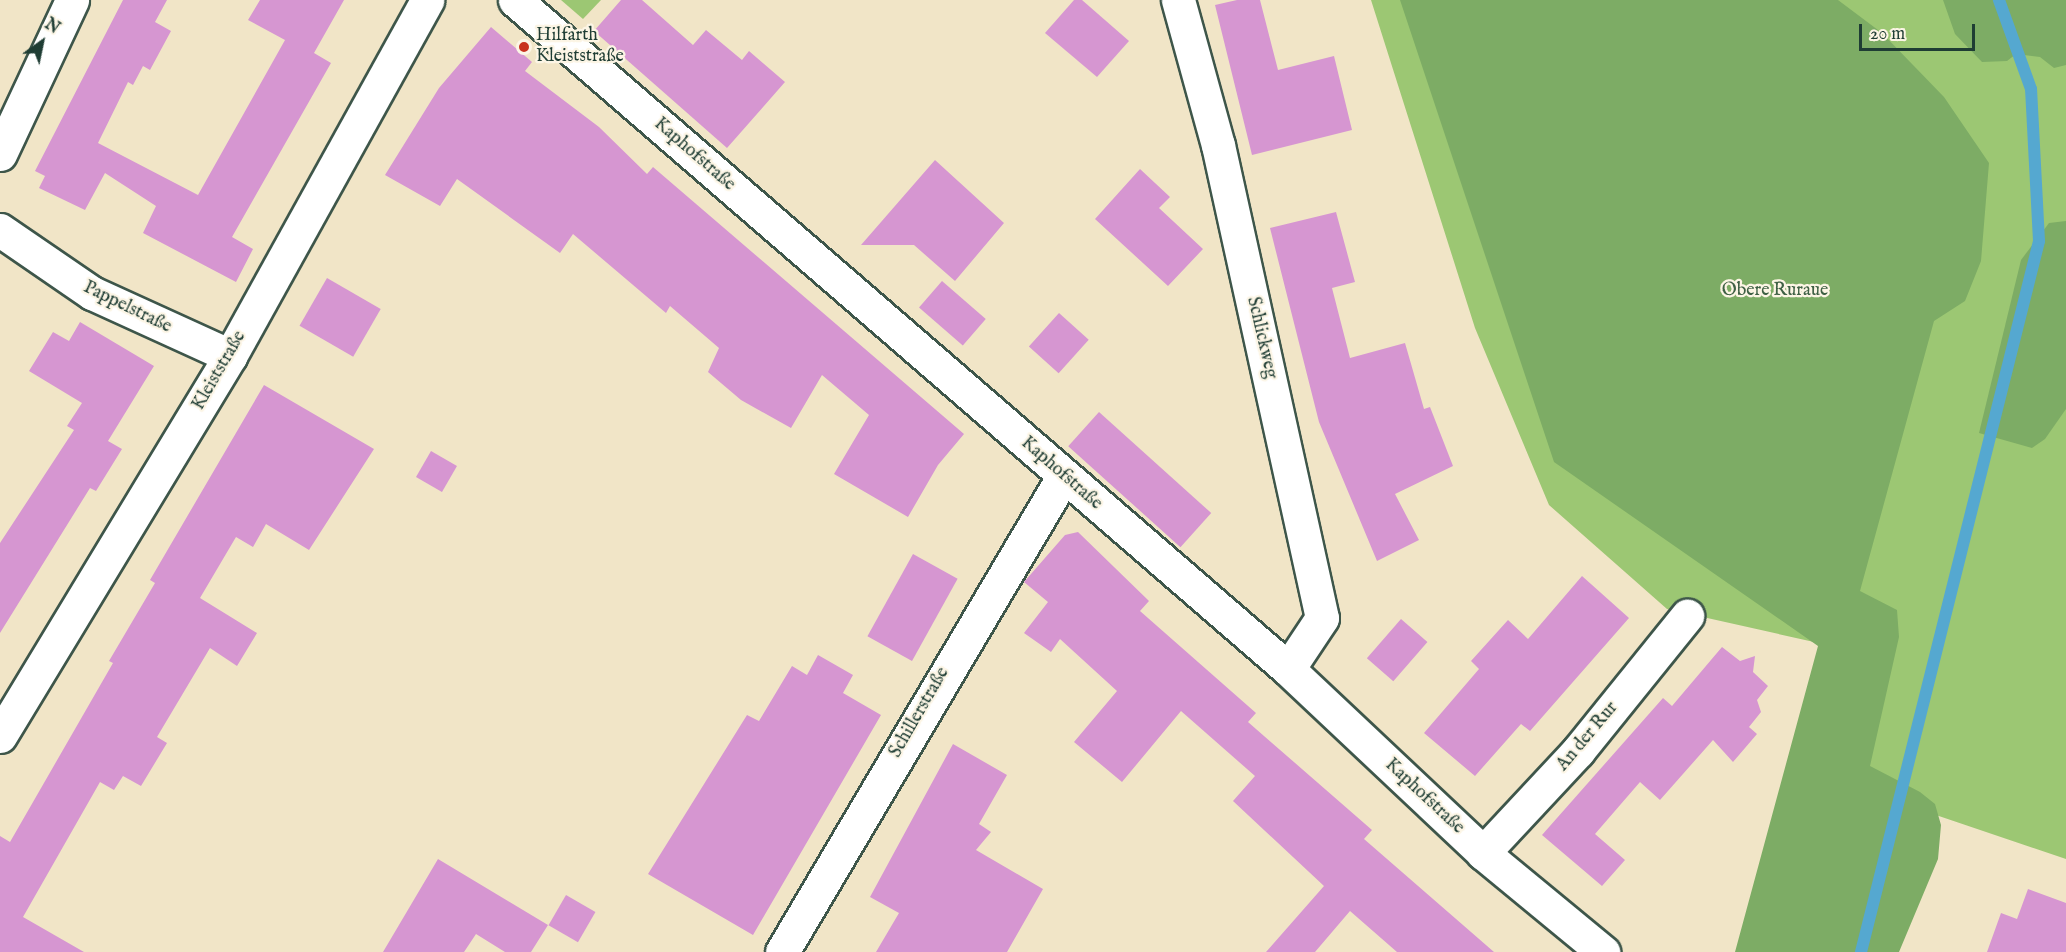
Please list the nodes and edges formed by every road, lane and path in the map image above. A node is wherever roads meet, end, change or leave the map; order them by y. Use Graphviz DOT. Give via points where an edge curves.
graph roads {
  1 [pos="72,0"];
  2 [pos="427,0"];
  3 [pos="515,0"];
  4 [pos="1178,0"];
  5 [pos="0,154"];
  6 [pos="0,230"];
  7 [pos="230,356"];
  8 [pos="1063,477"];
  9 [pos="1687,615"];
  10 [pos="1288,669"];
  11 [pos="0,736"];
  12 [pos="1483,853"];
  13 [pos="782,952"];
  14 [pos="1603,952"];
  1 -- 5 [label="street"];
  2 -- 7 [label="street, Kleiststraße"];
  3 -- 8 [label="street, Kaphofstraße"];
  4 -- 10 [label="street, Schlickweg" via="1218,145 1322,618"];
  6 -- 7 [label="street, Pappelstraße" via="92,293"];
  7 -- 11 [label="street, Kleiststraße"];
  8 -- 10 [label="street, Kaphofstraße"];
  8 -- 13 [label="street, Schillerstraße"];
  9 -- 12 [label="street, An der Rur" via="1578,751"];
  10 -- 12 [label="street, Kaphofstraße"];
  12 -- 14 [label="street, Kaphofstraße"];
}
